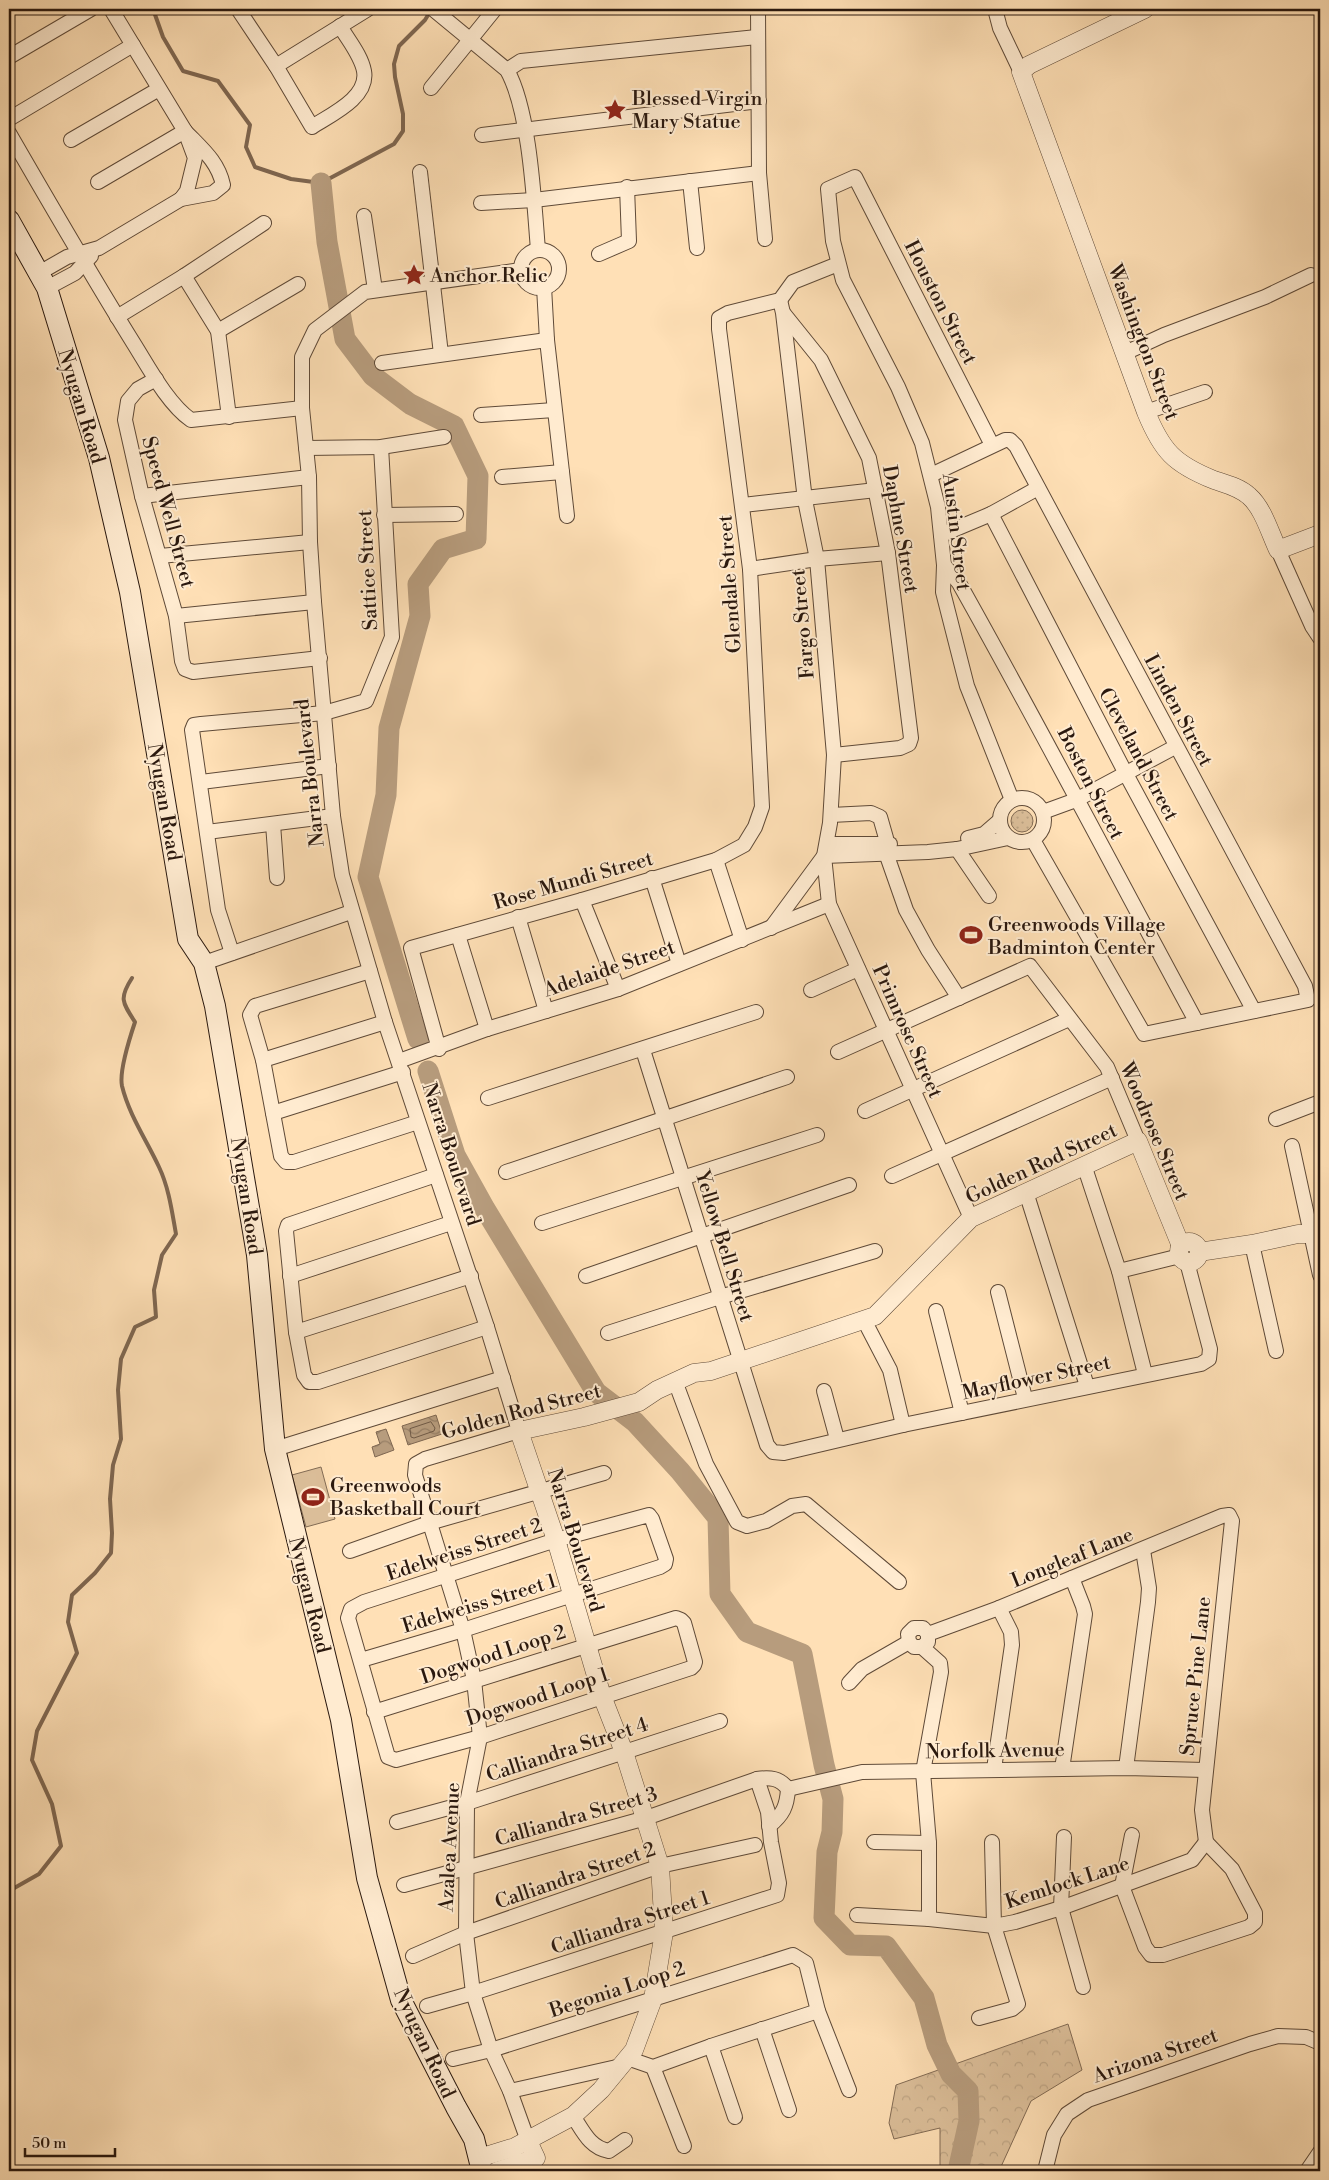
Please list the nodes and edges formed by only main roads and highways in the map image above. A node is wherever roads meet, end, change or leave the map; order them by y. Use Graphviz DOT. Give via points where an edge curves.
graph roads {
  1 [pos="9,220"];
  2 [pos="481,2165"];
  1 -- 2 [label="main road, Nyugan Road" via="43,281 99,458 130,592 188,939 204,963 215,1006 257,1255 275,1449 341,1720 367,1878 401,2000 474,2139"];
}
